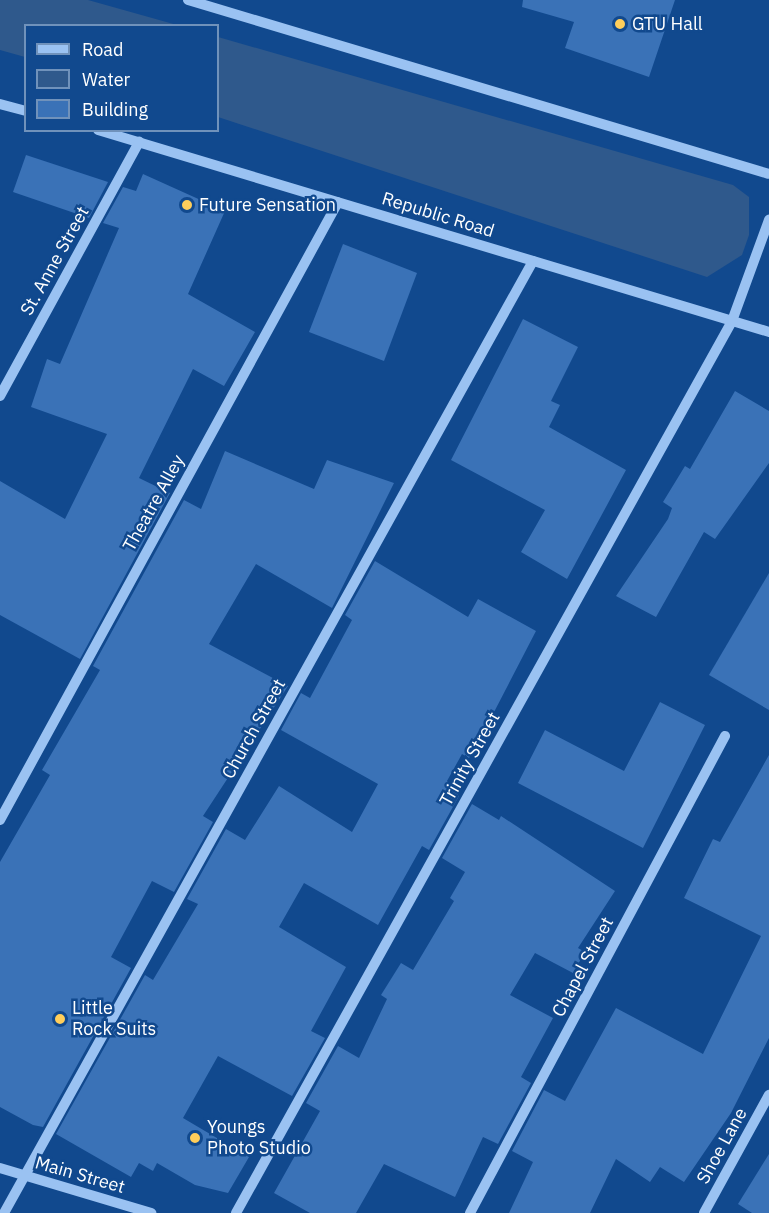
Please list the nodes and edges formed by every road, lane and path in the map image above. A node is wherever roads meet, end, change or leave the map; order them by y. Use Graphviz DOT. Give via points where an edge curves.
graph roads {
  1 [pos="188,0"];
  2 [pos="0,104"];
  3 [pos="24,110"];
  4 [pos="105,132"];
  5 [pos="139,142"];
  6 [pos="769,174"];
  7 [pos="338,202"];
  8 [pos="769,220"];
  9 [pos="533,261"];
  10 [pos="732,321"];
  11 [pos="769,332"];
  12 [pos="0,396"];
  13 [pos="725,736"];
  14 [pos="0,820"];
  15 [pos="769,1095"];
  16 [pos="0,1168"];
  17 [pos="25,1176"];
  18 [pos="4,1213"];
  19 [pos="151,1213"];
  20 [pos="236,1213"];
  21 [pos="471,1213"];
  22 [pos="704,1213"];
  1 -- 6 [label="street"];
  2 -- 3 [label="street"];
  4 -- 5 [label="street, Republic Road"];
  5 -- 7 [label="street, Republic Road"];
  5 -- 12 [label="street, St. Anne Street"];
  7 -- 9 [label="street, Republic Road"];
  7 -- 14 [label="street, Theatre Alley"];
  8 -- 10 [label="street, Trinity Street"];
  9 -- 10 [label="street, Republic Road"];
  9 -- 17 [label="street, Church Street"];
  10 -- 11 [label="street, Republic Road"];
  10 -- 20 [label="street, Trinity Street"];
  13 -- 21 [label="street, Chapel Street"];
  15 -- 22 [label="street, Shoe Lane"];
  16 -- 17 [label="street, Main Street"];
  17 -- 18 [label="street, Church Street"];
  17 -- 19 [label="street, Main Street"];
}
